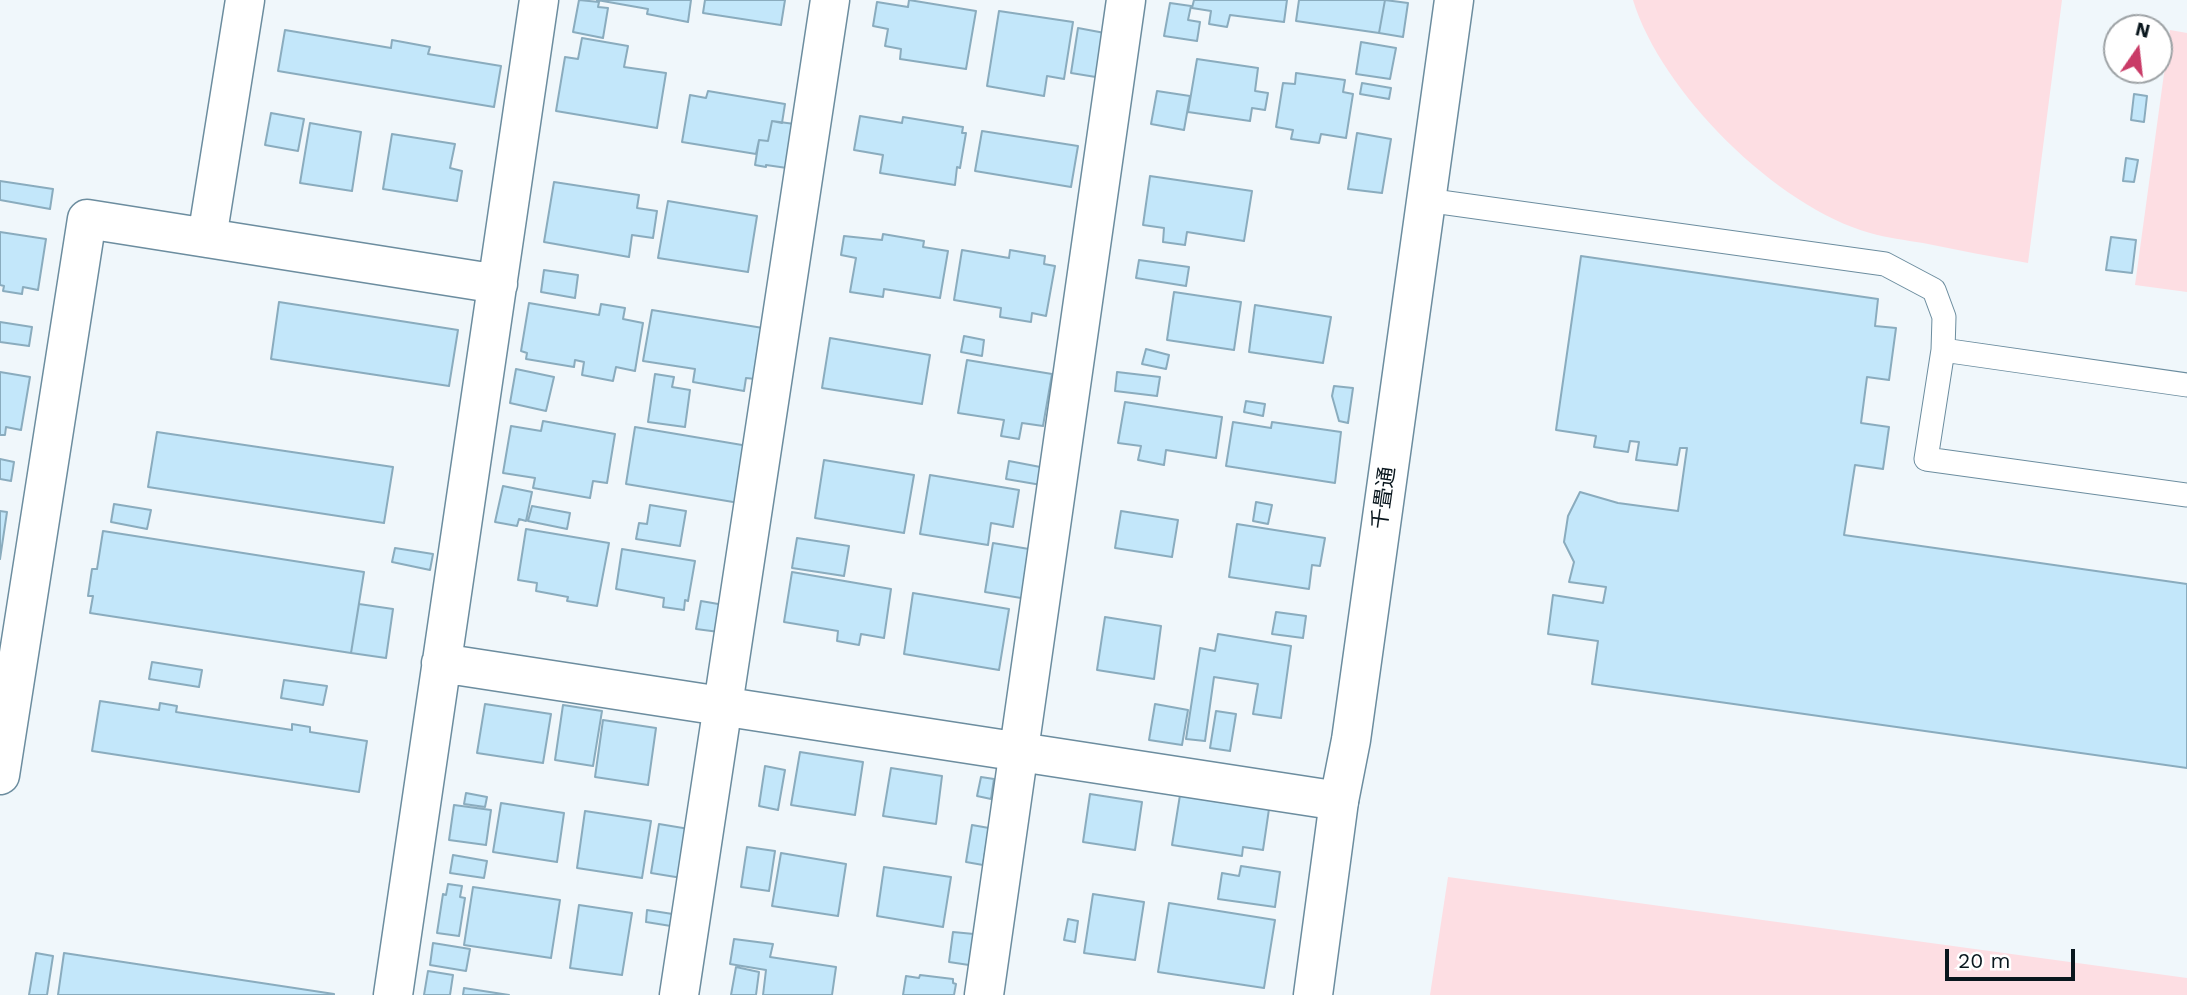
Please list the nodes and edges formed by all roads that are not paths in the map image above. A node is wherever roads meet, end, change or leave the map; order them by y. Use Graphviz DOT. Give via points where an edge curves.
graph roads {
  1 [pos="245,0"];
  2 [pos="539,0"];
  3 [pos="830,0"];
  4 [pos="1126,0"];
  5 [pos="1454,0"];
  6 [pos="1426,200"];
  7 [pos="207,238"];
  8 [pos="498,284"];
  9 [pos="1943,350"];
  10 [pos="2187,385"];
  11 [pos="2187,495"];
  12 [pos="442,663"];
  13 [pos="723,706"];
  14 [pos="1018,751"];
  15 [pos="0,775"];
  16 [pos="1339,801"];
  17 [pos="393,995"];
  18 [pos="679,995"];
  19 [pos="984,995"];
  20 [pos="1312,995"];
  1 -- 7 [label="street"];
  2 -- 8 [label="street"];
  3 -- 13 [label="street"];
  4 -- 14 [label="street"];
  5 -- 6 [label="street, 千畳通"];
  6 -- 9 [label="lane" via="1885,264 1934,290 1944,317"];
  6 -- 16 [label="street, 千畳通"];
  7 -- 8 [label="street"];
  7 -- 15 [label="street" via="88,219"];
  8 -- 12 [label="street"];
  9 -- 10 [label="lane"];
  9 -- 11 [label="lane" via="1926,459"];
  12 -- 13 [label="street"];
  12 -- 17 [label="street"];
  13 -- 14 [label="street"];
  13 -- 18 [label="street"];
  14 -- 16 [label="street"];
  14 -- 19 [label="street"];
  16 -- 20 [label="street, 千畳通"];
}
